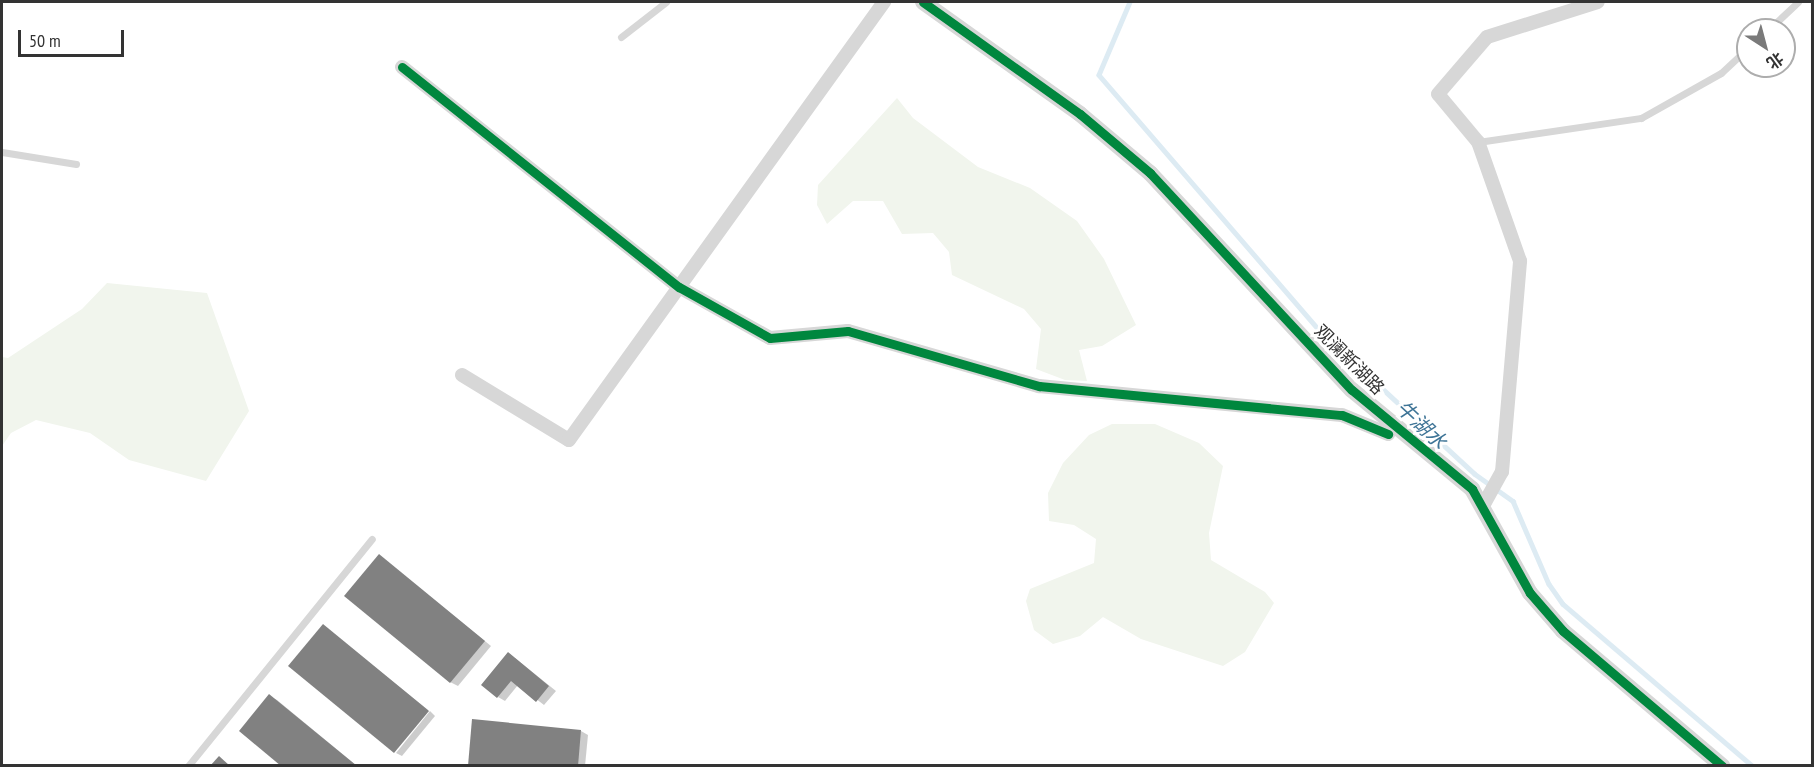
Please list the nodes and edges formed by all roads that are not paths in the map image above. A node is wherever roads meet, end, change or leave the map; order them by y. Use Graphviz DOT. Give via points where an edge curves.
graph roads {
  1 [pos="666,2"];
  2 [pos="884,2"];
  3 [pos="923,2"];
  4 [pos="1598,2"];
  5 [pos="1798,2"];
  6 [pos="1781,18"];
  7 [pos="621,37"];
  8 [pos="1736,59"];
  9 [pos="402,67"];
  10 [pos="1478,142"];
  11 [pos="2,152"];
  12 [pos="76,164"];
  13 [pos="679,287"];
  14 [pos="462,375"];
  15 [pos="1388,434"];
  16 [pos="1486,500"];
  17 [pos="372,539"];
  18 [pos="188,765"];
  19 [pos="1722,765"];
  1 -- 7 [label="lane"];
  2 -- 13 [label="street"];
  3 -- 16 [label="street, 观澜新湖路" via="1116,143 1352,390"];
  4 -- 10 [label="street" via="1487,37 1438,94"];
  5 -- 6 [label="lane"];
  8 -- 10 [label="lane" via="1721,73 1641,118"];
  9 -- 13 [label="street"];
  10 -- 16 [label="street" via="1520,261 1502,472"];
  11 -- 12 [label="lane"];
  13 -- 14 [label="street" via="569,440"];
  13 -- 15 [label="street" via="770,338 848,331 1039,386 1342,415"];
  16 -- 19 [label="street, 观澜新湖路" via="1544,611"];
  17 -- 18 [label="lane"];
}
